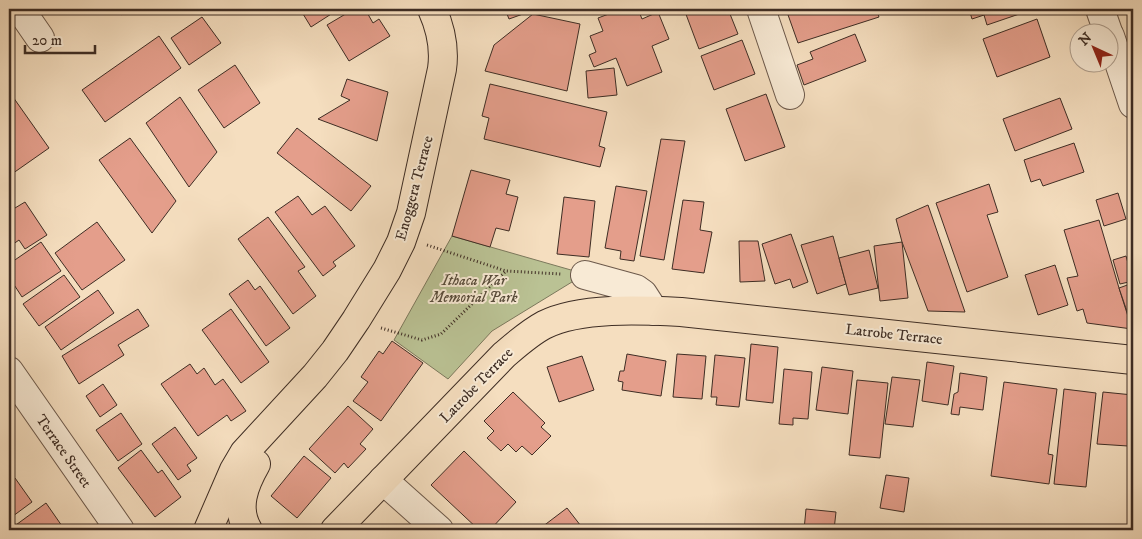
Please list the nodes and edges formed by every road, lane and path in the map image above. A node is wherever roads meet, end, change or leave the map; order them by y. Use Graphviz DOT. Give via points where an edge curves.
graph roads {
  1 [pos="20,9"];
  2 [pos="432,9"];
  3 [pos="761,9"];
  4 [pos="1100,9"];
  5 [pos="1105,22"];
  6 [pos="40,38"];
  7 [pos="1120,62"];
  8 [pos="1131,89"];
  9 [pos="790,95"];
  10 [pos="426,245"];
  11 [pos="506,271"];
  12 [pos="586,275"];
  13 [pos="654,311"];
  14 [pos="380,327"];
  15 [pos="1133,360"];
  16 [pos="9,371"];
  17 [pos="315,376"];
  18 [pos="383,480"];
  19 [pos="120,530"];
  20 [pos="208,530"];
  21 [pos="248,530"];
  22 [pos="335,530"];
  23 [pos="439,530"];
  1 -- 6 [label="street"];
  2 -- 17 [label="main road, Enoggera Terrace" via="444,55 411,213 387,270"];
  3 -- 9 [label="street"];
  4 -- 5 [label="street"];
  7 -- 8 [label="street"];
  10 -- 11 [label="path"];
  11 -- 12 [label="path"];
  11 -- 14 [label="path" via="441,334 422,340"];
  12 -- 13 [label="street" via="636,289"];
  13 -- 15 [label="main road, Latrobe Terrace"];
  13 -- 18 [label="main road, Latrobe Terrace" via="626,310 572,316 533,331 504,355"];
  16 -- 19 [label="street, Terrace Street"];
  17 -- 20 [label="main road, Enoggera Terrace" via="244,453"];
  17 -- 21 [label="main road, Enoggera Terrace" via="248,480 241,505 242,518"];
  18 -- 22 [label="main road, Latrobe Terrace"];
  18 -- 23 [label="street"];
}
